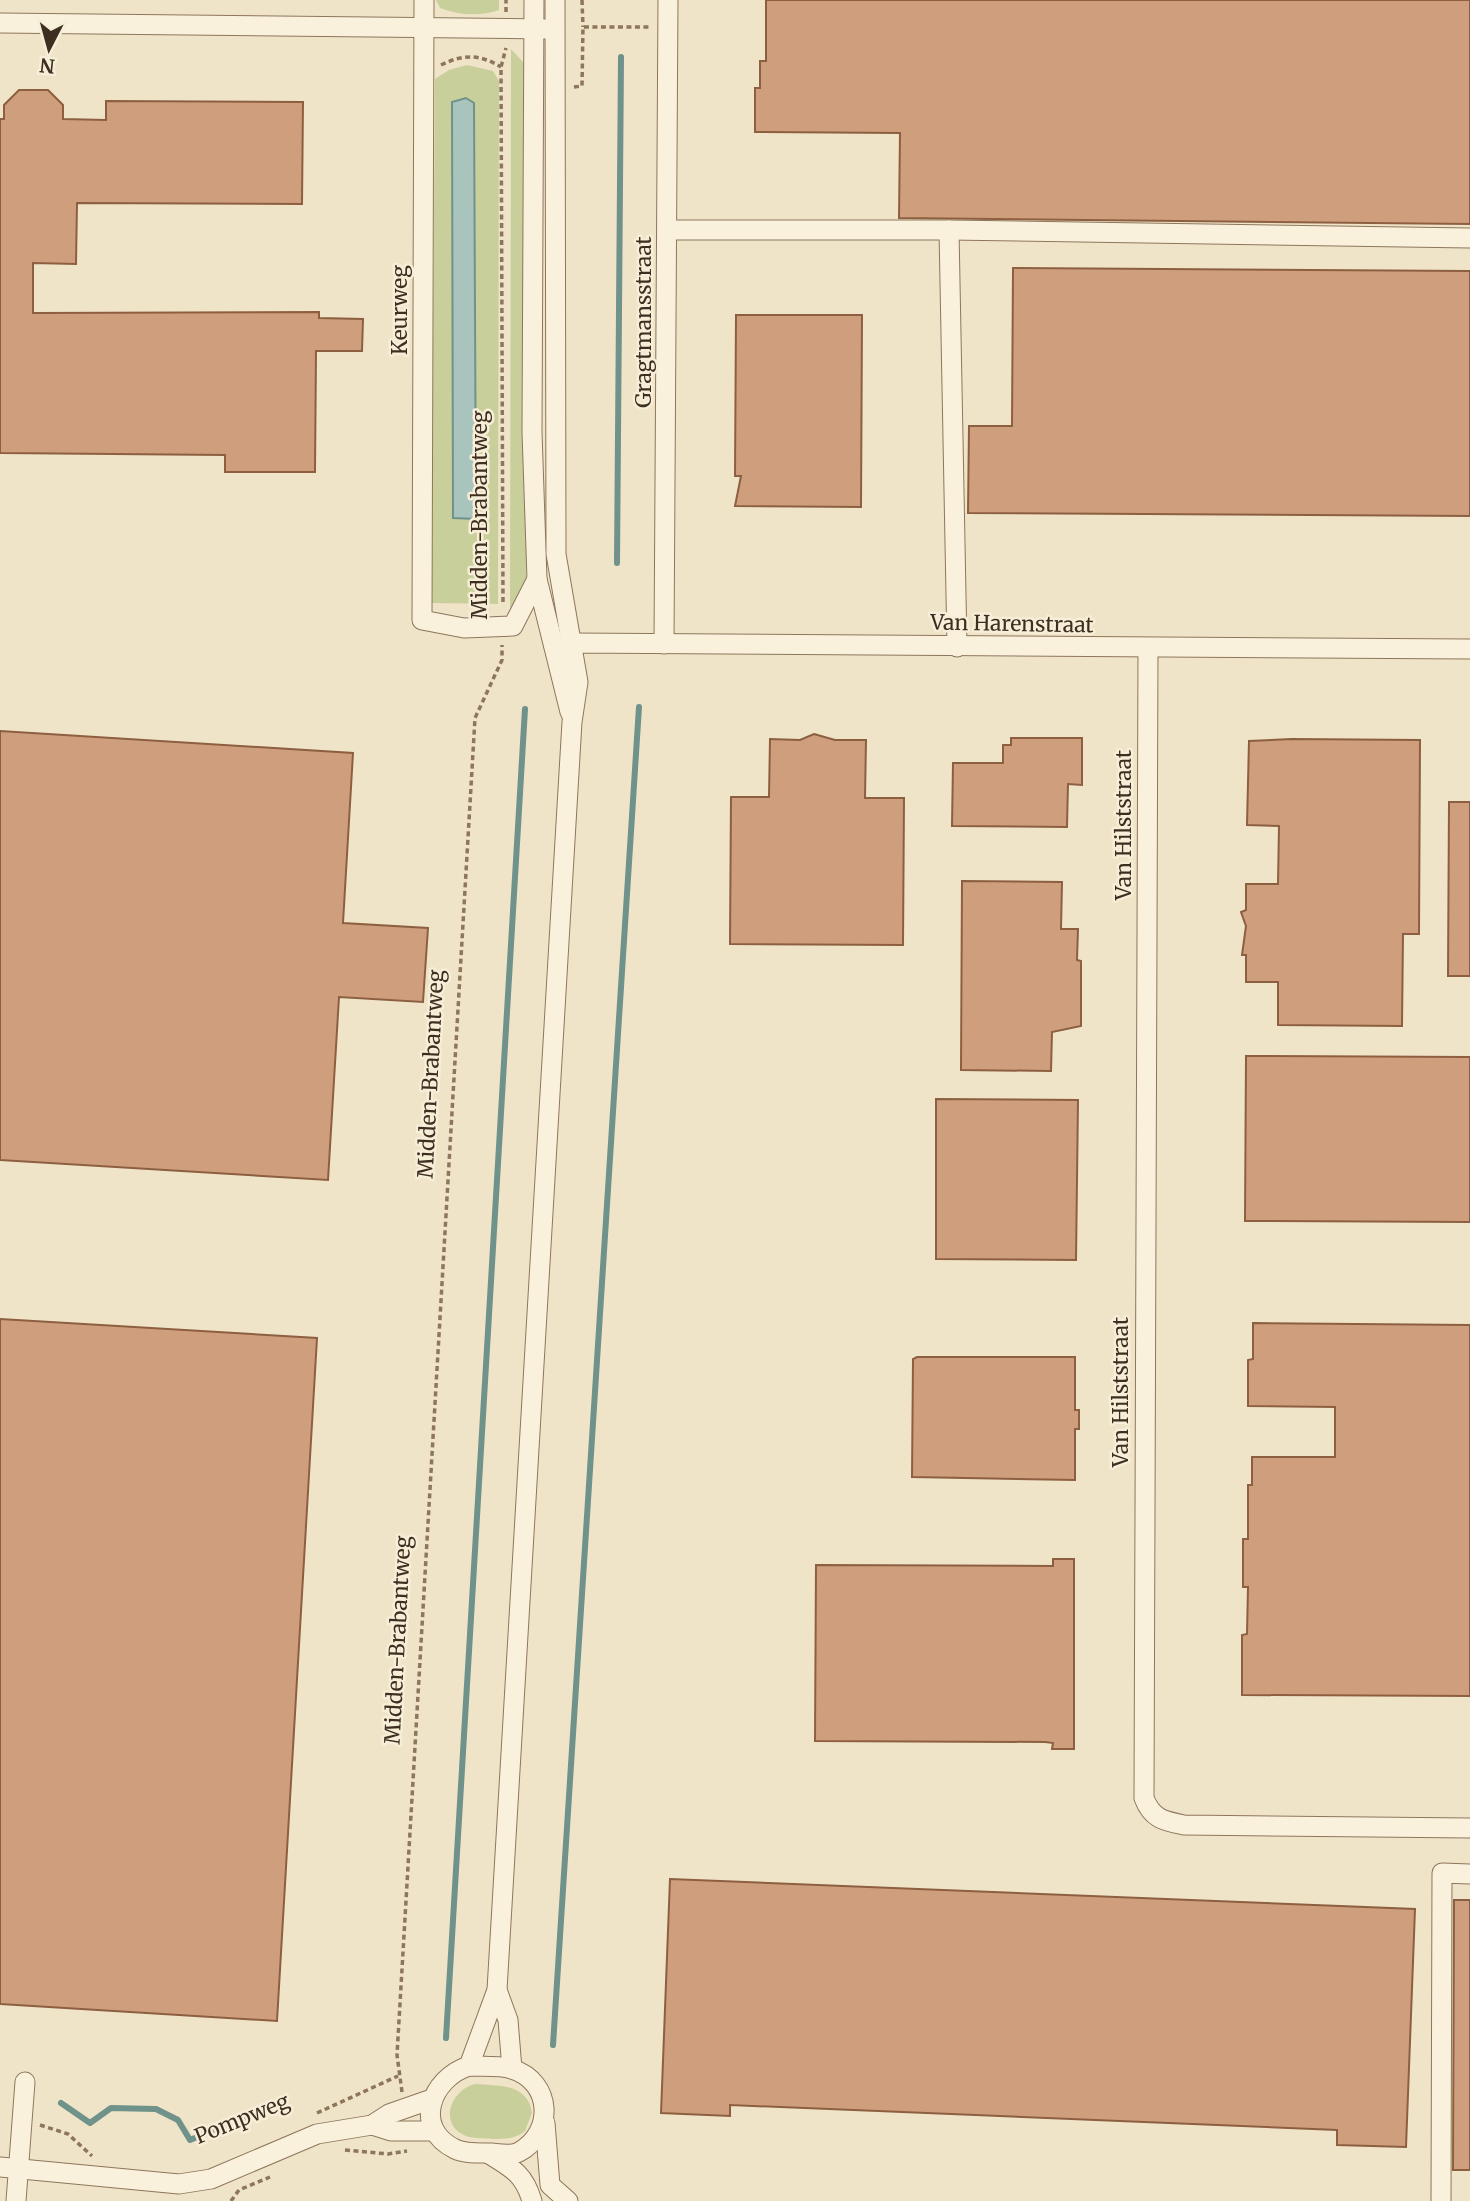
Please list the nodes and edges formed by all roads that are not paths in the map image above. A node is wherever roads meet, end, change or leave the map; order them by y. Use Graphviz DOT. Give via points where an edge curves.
graph roads {
  1 [pos="424,0"];
  2 [pos="534,0"];
  3 [pos="555,0"];
  4 [pos="668,0"];
  5 [pos="0,23"];
  6 [pos="424,25"];
  7 [pos="534,28"];
  8 [pos="554,29"];
  9 [pos="667,230"];
  10 [pos="949,230"];
  11 [pos="1470,238"];
  12 [pos="537,579"];
  13 [pos="664,644"];
  14 [pos="563,645"];
  15 [pos="957,647"];
  16 [pos="1148,648"];
  17 [pos="1470,649"];
  18 [pos="1470,1828"];
  19 [pos="1470,1874"];
  20 [pos="498,1990"];
  21 [pos="470,2066"];
  22 [pos="512,2069"];
  23 [pos="25,2082"];
  24 [pos="432,2099"];
  25 [pos="545,2122"];
  26 [pos="372,2125"];
  27 [pos="434,2131"];
  28 [pos="488,2153"];
  29 [pos="9,2168"];
  30 [pos="16,2201"];
  31 [pos="532,2201"];
  32 [pos="568,2201"];
  33 [pos="1441,2201"];
  1 -- 6 [label="street, Keurweg"];
  2 -- 7 [label="street"];
  3 -- 8 [label="street"];
  4 -- 9 [label="street, Gragtmansstraat"];
  5 -- 6 [label="street"];
  6 -- 7 [label="street"];
  6 -- 12 [label="street, Keurweg" via="422,620 464,628 513,626"];
  7 -- 8 [label="street"];
  7 -- 12 [label="street" via="532,432"];
  8 -- 14 [label="street" via="556,554"];
  9 -- 10 [label="street"];
  9 -- 13 [label="street, Gragtmansstraat"];
  10 -- 11 [label="street"];
  10 -- 15 [label="street"];
  12 -- 14 [label="street"];
  13 -- 14 [label="street, Van Harenstraat"];
  13 -- 15 [label="street, Van Harenstraat"];
  14 -- 20 [label="street" via="572,722"];
  15 -- 16 [label="street, Van Harenstraat"];
  16 -- 17 [label="street, Van Harenstraat"];
  16 -- 18 [label="street, Van Hilststraat" via="1144,1798 1149,1812 1184,1825"];
  19 -- 33 [label="street" via="1442,1873"];
  20 -- 21 [label="street"];
  20 -- 22 [label="street" via="508,2020"];
  21 -- 22 [label="street"];
  21 -- 24 [label="street" via="453,2071"];
  22 -- 25 [label="street" via="528,2077 540,2093"];
  23 -- 29 [label="street" via="22,2123"];
  24 -- 26 [label="street, Pompweg"];
  24 -- 27 [label="street"];
  25 -- 28 [label="street" via="536,2141 515,2154"];
  25 -- 32 [label="street" via="550,2185"];
  26 -- 27 [label="street, Pompweg" via="410,2146"];
  26 -- 29 [label="street, Pompweg" via="317,2134 211,2179 179,2184"];
  27 -- 28 [label="street" via="458,2151"];
  28 -- 31 [label="street" via="527,2183"];
  29 -- 30 [label="street"];
}
